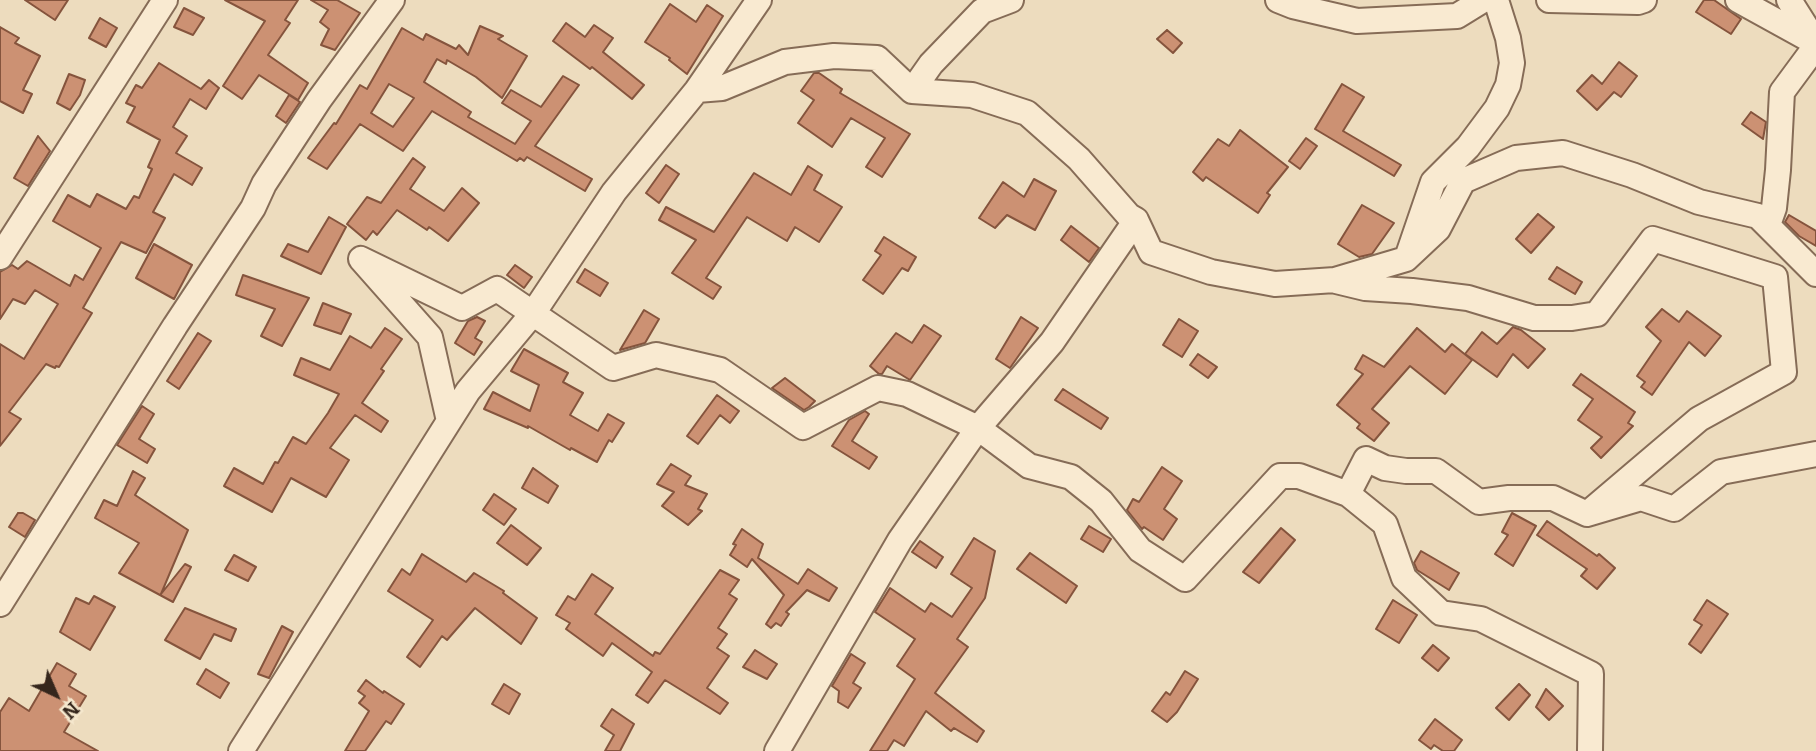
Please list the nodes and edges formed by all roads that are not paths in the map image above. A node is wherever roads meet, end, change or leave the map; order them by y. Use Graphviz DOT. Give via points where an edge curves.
graph roads {
  1 [pos="165,0"];
  2 [pos="392,0"];
  3 [pos="759,0"];
  4 [pos="1011,0"];
  5 [pos="1278,0"];
  6 [pos="1483,0"];
  7 [pos="1496,0"];
  8 [pos="1549,0"];
  9 [pos="1644,0"];
  10 [pos="1738,0"];
  11 [pos="1789,0"];
  12 [pos="1816,44"];
  13 [pos="697,90"];
  14 [pos="912,91"];
  15 [pos="1136,220"];
  16 [pos="1768,225"];
  17 [pos="0,257"];
  18 [pos="1406,259"];
  19 [pos="1816,274"];
  20 [pos="1335,280"];
  21 [pos="534,312"];
  22 [pos="449,421"];
  23 [pos="978,428"];
  24 [pos="1816,454"];
  25 [pos="1348,494"];
  26 [pos="1587,514"];
  27 [pos="0,604"];
  28 [pos="241,751"];
  29 [pos="777,751"];
  30 [pos="1590,751"];
  1 -- 17 [label="street"];
  2 -- 27 [label="street" via="264,184"];
  3 -- 13 [label="street"];
  4 -- 14 [label="street" via="982,11"];
  5 -- 6 [label="street" via="1357,21 1457,16"];
  7 -- 18 [label="street" via="1512,63 1508,85 1468,147 1433,182"];
  8 -- 9 [label="street"];
  10 -- 12 [label="street"];
  11 -- 12 [label="street"];
  12 -- 16 [label="street" via="1782,92 1778,170"];
  13 -- 14 [label="street" via="722,88 785,62 834,57 877,58"];
  13 -- 21 [label="street" via="614,192"];
  14 -- 15 [label="street" via="972,95 1027,113 1079,159"];
  15 -- 20 [label="street" via="1151,252 1211,272 1275,284"];
  15 -- 23 [label="street" via="1052,342"];
  16 -- 18 [label="street" via="1758,216 1699,202 1563,153 1516,158 1463,181 1438,229"];
  16 -- 19 [label="street"];
  18 -- 20 [label="street"];
  20 -- 26 [label="street" via="1365,288 1468,298 1534,318 1572,318 1597,314 1653,239 1774,277 1784,372 1699,419"];
  21 -- 22 [label="street"];
  21 -- 22 [label="street" via="497,289 462,308 361,259 430,337"];
  21 -- 23 [label="street" via="613,368 656,355 720,370 803,427 878,388 908,394"];
  22 -- 28 [label="street"];
  23 -- 25 [label="street" via="1029,466 1071,477 1101,501 1140,550 1185,579 1280,476 1299,476"];
  23 -- 29 [label="street" via="879,574"];
  24 -- 26 [label="street" via="1721,472 1674,509 1641,498"];
  25 -- 26 [label="street" via="1367,459 1385,468 1436,471 1479,502 1553,498"];
  25 -- 30 [label="street" via="1385,524 1404,578 1441,613 1481,619 1591,674"];
}
